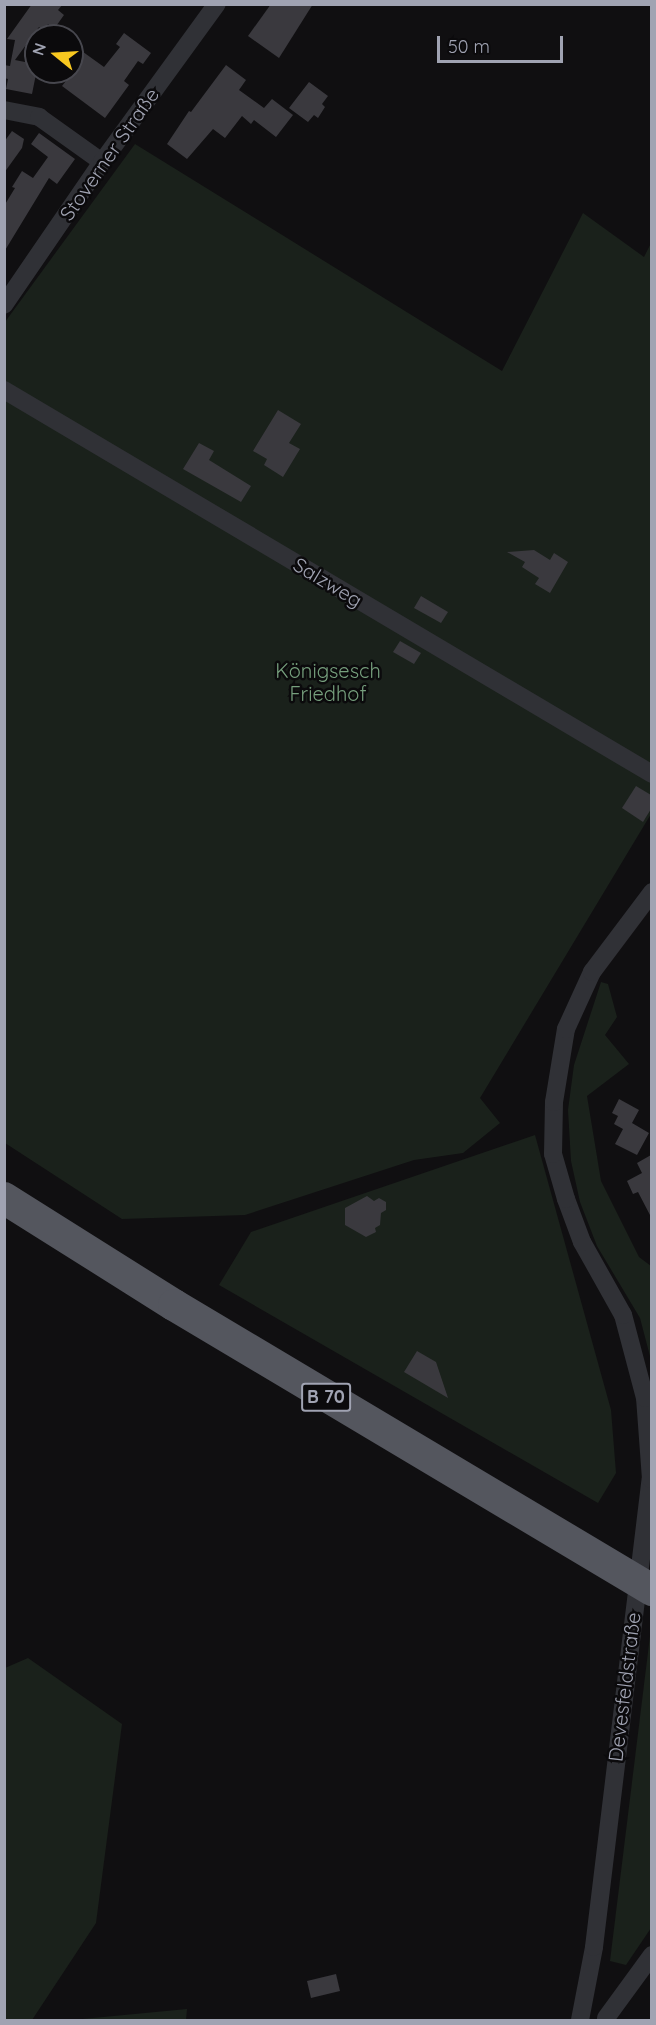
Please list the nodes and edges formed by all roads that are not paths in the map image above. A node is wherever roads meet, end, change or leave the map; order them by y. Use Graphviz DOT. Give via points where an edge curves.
graph roads {
  1 [pos="217,4"];
  2 [pos="4,110"];
  3 [pos="102,162"];
  4 [pos="4,305"];
  5 [pos="4,390"];
  6 [pos="651,774"];
  7 [pos="651,892"];
  8 [pos="4,1198"];
  9 [pos="651,1590"];
  10 [pos="651,1956"];
  11 [pos="606,2018"];
  12 [pos="579,2020"];
  1 -- 3 [label="street, Stoverner Straße"];
  2 -- 3 [label="street" via="39,117"];
  3 -- 4 [label="street, Stoverner Straße"];
  5 -- 6 [label="street, Salzweg"];
  7 -- 12 [label="street, Devesfeldstraße" via="592,972 566,1029 554,1102 553,1154 566,1199 582,1242 623,1315 645,1398 651,1479 594,1947"];
  8 -- 9 [label="highway, B 70" via="174,1305"];
  10 -- 11 [label="street"];
}
